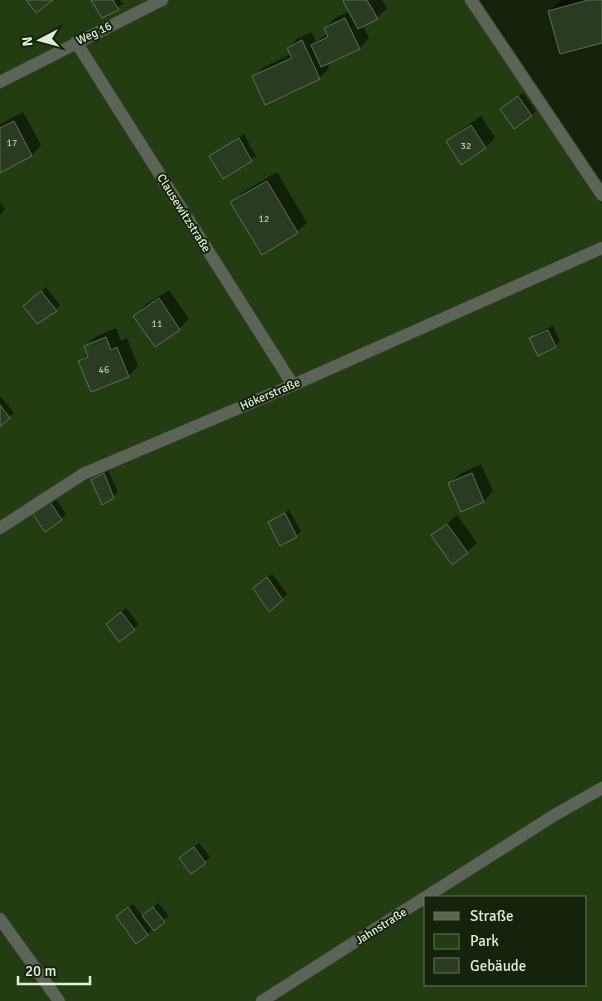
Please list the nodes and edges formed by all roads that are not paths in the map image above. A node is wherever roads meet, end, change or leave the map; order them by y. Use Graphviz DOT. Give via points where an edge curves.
graph roads {
  1 [pos="162,0"];
  2 [pos="472,0"];
  3 [pos="76,42"];
  4 [pos="0,82"];
  5 [pos="602,195"];
  6 [pos="602,248"];
  7 [pos="293,384"];
  8 [pos="0,528"];
  9 [pos="602,788"];
  10 [pos="427,896"];
  11 [pos="424,898"];
  12 [pos="0,919"];
  13 [pos="58,1001"];
  14 [pos="262,1001"];
  1 -- 3 [label="street, Weg 16"];
  2 -- 5 [label="street"];
  3 -- 4 [label="street, Weg 16"];
  3 -- 7 [label="street, Clausewitzstraße"];
  6 -- 7 [label="street, Hökerstraße"];
  7 -- 8 [label="street, Hökerstraße" via="83,474"];
  9 -- 10 [label="street, Jahnstraße"];
  11 -- 14 [label="street, Jahnstraße"];
  12 -- 13 [label="street"];
}
